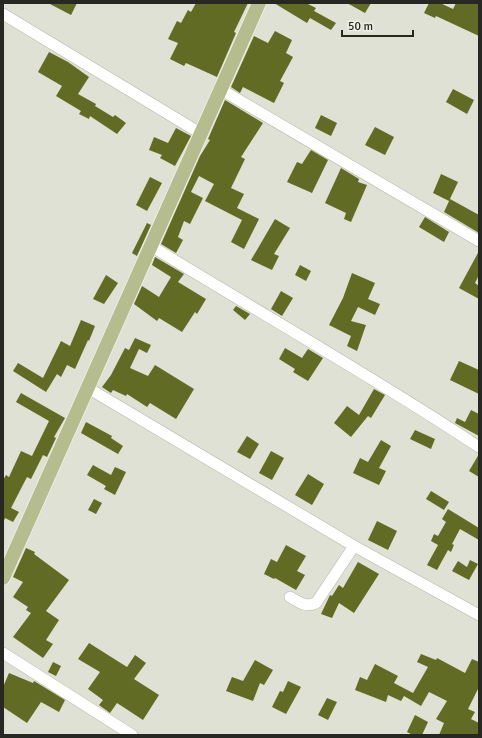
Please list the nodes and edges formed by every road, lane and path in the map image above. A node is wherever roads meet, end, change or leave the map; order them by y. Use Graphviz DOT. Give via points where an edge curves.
graph roads {
  1 [pos="259,3"];
  2 [pos="3,14"];
  3 [pos="220,89"];
  4 [pos="200,133"];
  5 [pos="479,241"];
  6 [pos="151,246"];
  7 [pos="88,388"];
  8 [pos="479,447"];
  9 [pos="354,546"];
  10 [pos="3,578"];
  11 [pos="290,597"];
  12 [pos="479,615"];
  13 [pos="3,653"];
  14 [pos="132,735"];
  1 -- 3 [label="main road"];
  2 -- 4 [label="street"];
  3 -- 4 [label="main road"];
  3 -- 5 [label="street"];
  4 -- 6 [label="main road"];
  6 -- 7 [label="main road"];
  6 -- 8 [label="street" via="408,400"];
  7 -- 9 [label="street"];
  7 -- 10 [label="main road"];
  9 -- 11 [label="street" via="316,602 310,606"];
  9 -- 12 [label="street"];
  13 -- 14 [label="street"];
}
